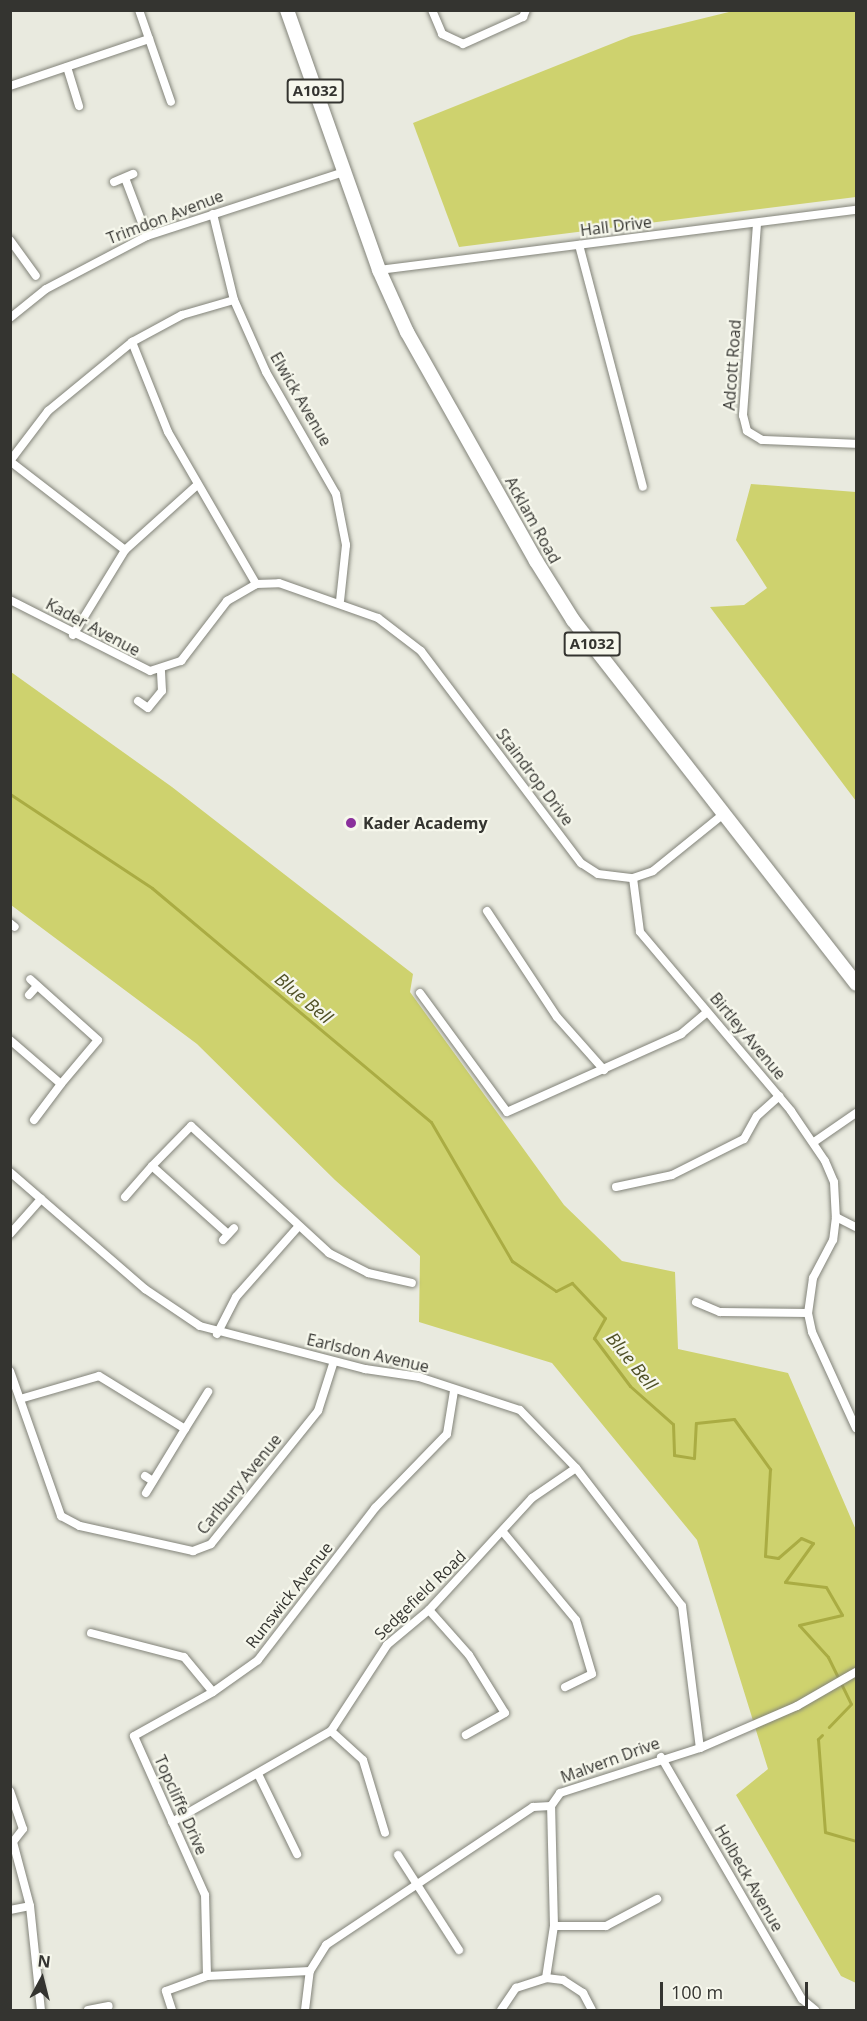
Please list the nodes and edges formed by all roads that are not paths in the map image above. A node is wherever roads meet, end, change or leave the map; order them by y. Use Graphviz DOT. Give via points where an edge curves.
graph roads {
  1 [pos="139,10"];
  2 [pos="287,10"];
  3 [pos="432,10"];
  4 [pos="526,10"];
  5 [pos="149,39"];
  6 [pos="67,67"];
  7 [pos="10,86"];
  8 [pos="171,102"];
  9 [pos="79,106"];
  10 [pos="344,172"];
  11 [pos="114,182"];
  12 [pos="856,210"];
  13 [pos="213,214"];
  14 [pos="757,224"];
  15 [pos="147,236"];
  16 [pos="10,240"];
  17 [pos="579,245"];
  18 [pos="379,270"];
  19 [pos="36,276"];
  20 [pos="234,300"];
  21 [pos="10,318"];
  22 [pos="132,342"];
  23 [pos="856,444"];
  24 [pos="10,461"];
  25 [pos="196,486"];
  26 [pos="643,487"];
  27 [pos="125,550"];
  28 [pos="256,584"];
  29 [pos="10,600"];
  30 [pos="340,601"];
  31 [pos="73,635"];
  32 [pos="161,670"];
  33 [pos="138,701"];
  34 [pos="725,813"];
  35 [pos="633,878"];
  36 [pos="487,910"];
  37 [pos="856,984"];
  38 [pos="420,993"];
  39 [pos="29,995"];
  40 [pos="707,1012"];
  41 [pos="10,1040"];
  42 [pos="604,1070"];
  43 [pos="61,1084"];
  44 [pos="779,1096"];
  45 [pos="856,1113"];
  46 [pos="34,1120"];
  47 [pos="814,1142"];
  48 [pos="152,1166"];
  49 [pos="10,1172"];
  50 [pos="616,1187"];
  51 [pos="125,1197"];
  52 [pos="41,1199"];
  53 [pos="836,1218"];
  54 [pos="298,1227"];
  55 [pos="856,1227"];
  56 [pos="10,1234"];
  57 [pos="228,1234"];
  58 [pos="411,1283"];
  59 [pos="696,1302"];
  60 [pos="808,1313"];
  61 [pos="217,1334"];
  62 [pos="334,1361"];
  63 [pos="10,1371"];
  64 [pos="454,1391"];
  65 [pos="208,1392"];
  66 [pos="20,1399"];
  67 [pos="856,1428"];
  68 [pos="185,1429"];
  69 [pos="576,1468"];
  70 [pos="145,1476"];
  71 [pos="153,1481"];
  72 [pos="146,1492"];
  73 [pos="503,1532"];
  74 [pos="429,1610"];
  75 [pos="91,1633"];
  76 [pos="856,1672"];
  77 [pos="565,1687"];
  78 [pos="213,1692"];
  79 [pos="331,1731"];
  80 [pos="466,1735"];
  81 [pos="700,1748"];
  82 [pos="661,1757"];
  83 [pos="259,1776"];
  84 [pos="10,1791"];
  85 [pos="551,1806"];
  86 [pos="172,1822"];
  87 [pos="385,1833"];
  88 [pos="297,1854"];
  89 [pos="398,1855"];
  90 [pos="416,1884"];
  91 [pos="657,1899"];
  92 [pos="30,1906"];
  93 [pos="10,1910"];
  94 [pos="554,1926"];
  95 [pos="459,1950"];
  96 [pos="310,1971"];
  97 [pos="207,1976"];
  98 [pos="546,1978"];
  99 [pos="109,2006"];
  100 [pos="41,2010"];
  101 [pos="88,2010"];
  102 [pos="172,2010"];
  103 [pos="305,2010"];
  104 [pos="501,2010"];
  105 [pos="592,2010"];
  106 [pos="812,2010"];
  1 -- 5 [label="street"];
  2 -- 10 [label="main road, Acklam Road / A1032"];
  3 -- 4 [label="street" via="442,34 464,44 523,18"];
  5 -- 6 [label="street"];
  5 -- 8 [label="street"];
  6 -- 7 [label="street"];
  6 -- 9 [label="street"];
  10 -- 13 [label="street, Trimdon Avenue"];
  10 -- 18 [label="main road, Acklam Road / A1032"];
  11 -- 15 [label="street" via="129,176"];
  12 -- 14 [label="street, Hall Drive"];
  13 -- 15 [label="street, Trimdon Avenue"];
  13 -- 20 [label="street, Elwick Avenue"];
  14 -- 17 [label="street, Hall Drive"];
  14 -- 23 [label="street, Adcott Road" via="743,415 747,431 762,440"];
  15 -- 21 [label="street, Trimdon Avenue" via="46,289"];
  16 -- 19 [label="street"];
  17 -- 18 [label="street, Hall Drive"];
  17 -- 26 [label="street"];
  18 -- 34 [label="main road, Acklam Road / A1032" via="407,332 573,620"];
  20 -- 22 [label="street" via="182,315"];
  20 -- 30 [label="street, Elwick Avenue" via="266,372 336,494 346,545"];
  22 -- 24 [label="street" via="48,411"];
  22 -- 25 [label="street"];
  24 -- 27 [label="street"];
  25 -- 27 [label="street"];
  25 -- 28 [label="street"];
  27 -- 31 [label="street"];
  28 -- 30 [label="street" via="279,583"];
  28 -- 32 [label="street" via="227,601 181,661"];
  29 -- 31 [label="street, Kader Avenue"];
  30 -- 35 [label="street, Staindrop Drive" via="378,618 421,651 581,862 598,874"];
  31 -- 32 [label="street, Kader Avenue" via="135,668"];
  32 -- 33 [label="street" via="162,691 148,708"];
  34 -- 35 [label="street" via="653,871"];
  34 -- 37 [label="main road, Acklam Road / A1032"];
  35 -- 40 [label="street, Birtley Avenue" via="640,932"];
  36 -- 42 [label="street" via="557,1017"];
  38 -- 42 [label="street" via="507,1112"];
  39 -- 43 [label="street" via="34,982 98,1040"];
  40 -- 42 [label="street" via="681,1034"];
  40 -- 44 [label="street, Birtley Avenue"];
  41 -- 43 [label="street"];
  43 -- 46 [label="street"];
  44 -- 47 [label="street, Birtley Avenue"];
  44 -- 50 [label="street" via="757,1116 744,1139 672,1175"];
  45 -- 47 [label="street"];
  47 -- 53 [label="street, Birtley Avenue" via="834,1182"];
  48 -- 51 [label="street"];
  48 -- 54 [label="street" via="191,1126"];
  48 -- 57 [label="street"];
  49 -- 52 [label="street, Earlsdon Avenue"];
  52 -- 56 [label="street"];
  52 -- 61 [label="street, Earlsdon Avenue" via="165,1305"];
  53 -- 55 [label="street"];
  53 -- 60 [label="street, Birtley Avenue" via="833,1240 813,1278"];
  54 -- 58 [label="street" via="356,1269"];
  54 -- 61 [label="street" via="236,1297"];
  59 -- 60 [label="street" via="720,1312"];
  60 -- 67 [label="street" via="812,1332"];
  61 -- 62 [label="street, Earlsdon Avenue"];
  62 -- 64 [label="street, Earlsdon Avenue" via="419,1377"];
  62 -- 66 [label="street, Carlbury Avenue" via="318,1411 211,1544 200,1551 80,1526 61,1516"];
  63 -- 66 [label="street, Carlbury Avenue"];
  64 -- 69 [label="street, Earlsdon Avenue" via="520,1410"];
  64 -- 78 [label="street, Runswick Avenue" via="447,1434 375,1508 258,1660"];
  65 -- 68 [label="street"];
  66 -- 68 [label="street" via="99,1376"];
  68 -- 71 [label="street"];
  69 -- 73 [label="street, Sedgefield Road" via="532,1498"];
  69 -- 81 [label="street, Earlsdon Avenue" via="682,1606"];
  70 -- 71 [label="street"];
  71 -- 72 [label="street"];
  73 -- 74 [label="street, Sedgefield Road"];
  73 -- 77 [label="street" via="576,1620 592,1674"];
  74 -- 79 [label="street, Sedgefield Road" via="387,1645"];
  74 -- 80 [label="street" via="469,1655 505,1713"];
  75 -- 78 [label="street" via="184,1657"];
  76 -- 81 [label="street, Malvern Drive" via="797,1706"];
  78 -- 86 [label="street, Topcliffe Drive" via="134,1736"];
  79 -- 83 [label="street, Sedgefield Road"];
  79 -- 87 [label="street" via="363,1760"];
  81 -- 82 [label="street, Malvern Drive"];
  82 -- 85 [label="street, Malvern Drive" via="560,1793"];
  82 -- 106 [label="street, Holbeck Avenue"];
  83 -- 86 [label="street, Sedgefield Road"];
  83 -- 88 [label="street"];
  84 -- 92 [label="street" via="23,1829 13,1842"];
  85 -- 90 [label="street, Malvern Drive" via="533,1807"];
  85 -- 94 [label="street"];
  86 -- 97 [label="street, Topcliffe Drive" via="205,1894"];
  89 -- 90 [label="street"];
  90 -- 95 [label="street"];
  90 -- 96 [label="street, Malvern Drive" via="326,1945"];
  91 -- 94 [label="street" via="606,1926"];
  92 -- 93 [label="street"];
  92 -- 100 [label="street"];
  94 -- 98 [label="street"];
  96 -- 97 [label="street"];
  96 -- 103 [label="street"];
  97 -- 102 [label="street" via="166,1991"];
  98 -- 104 [label="street" via="516,1988"];
  98 -- 105 [label="street" via="563,1980 583,1993"];
  99 -- 101 [label="street"];
}
